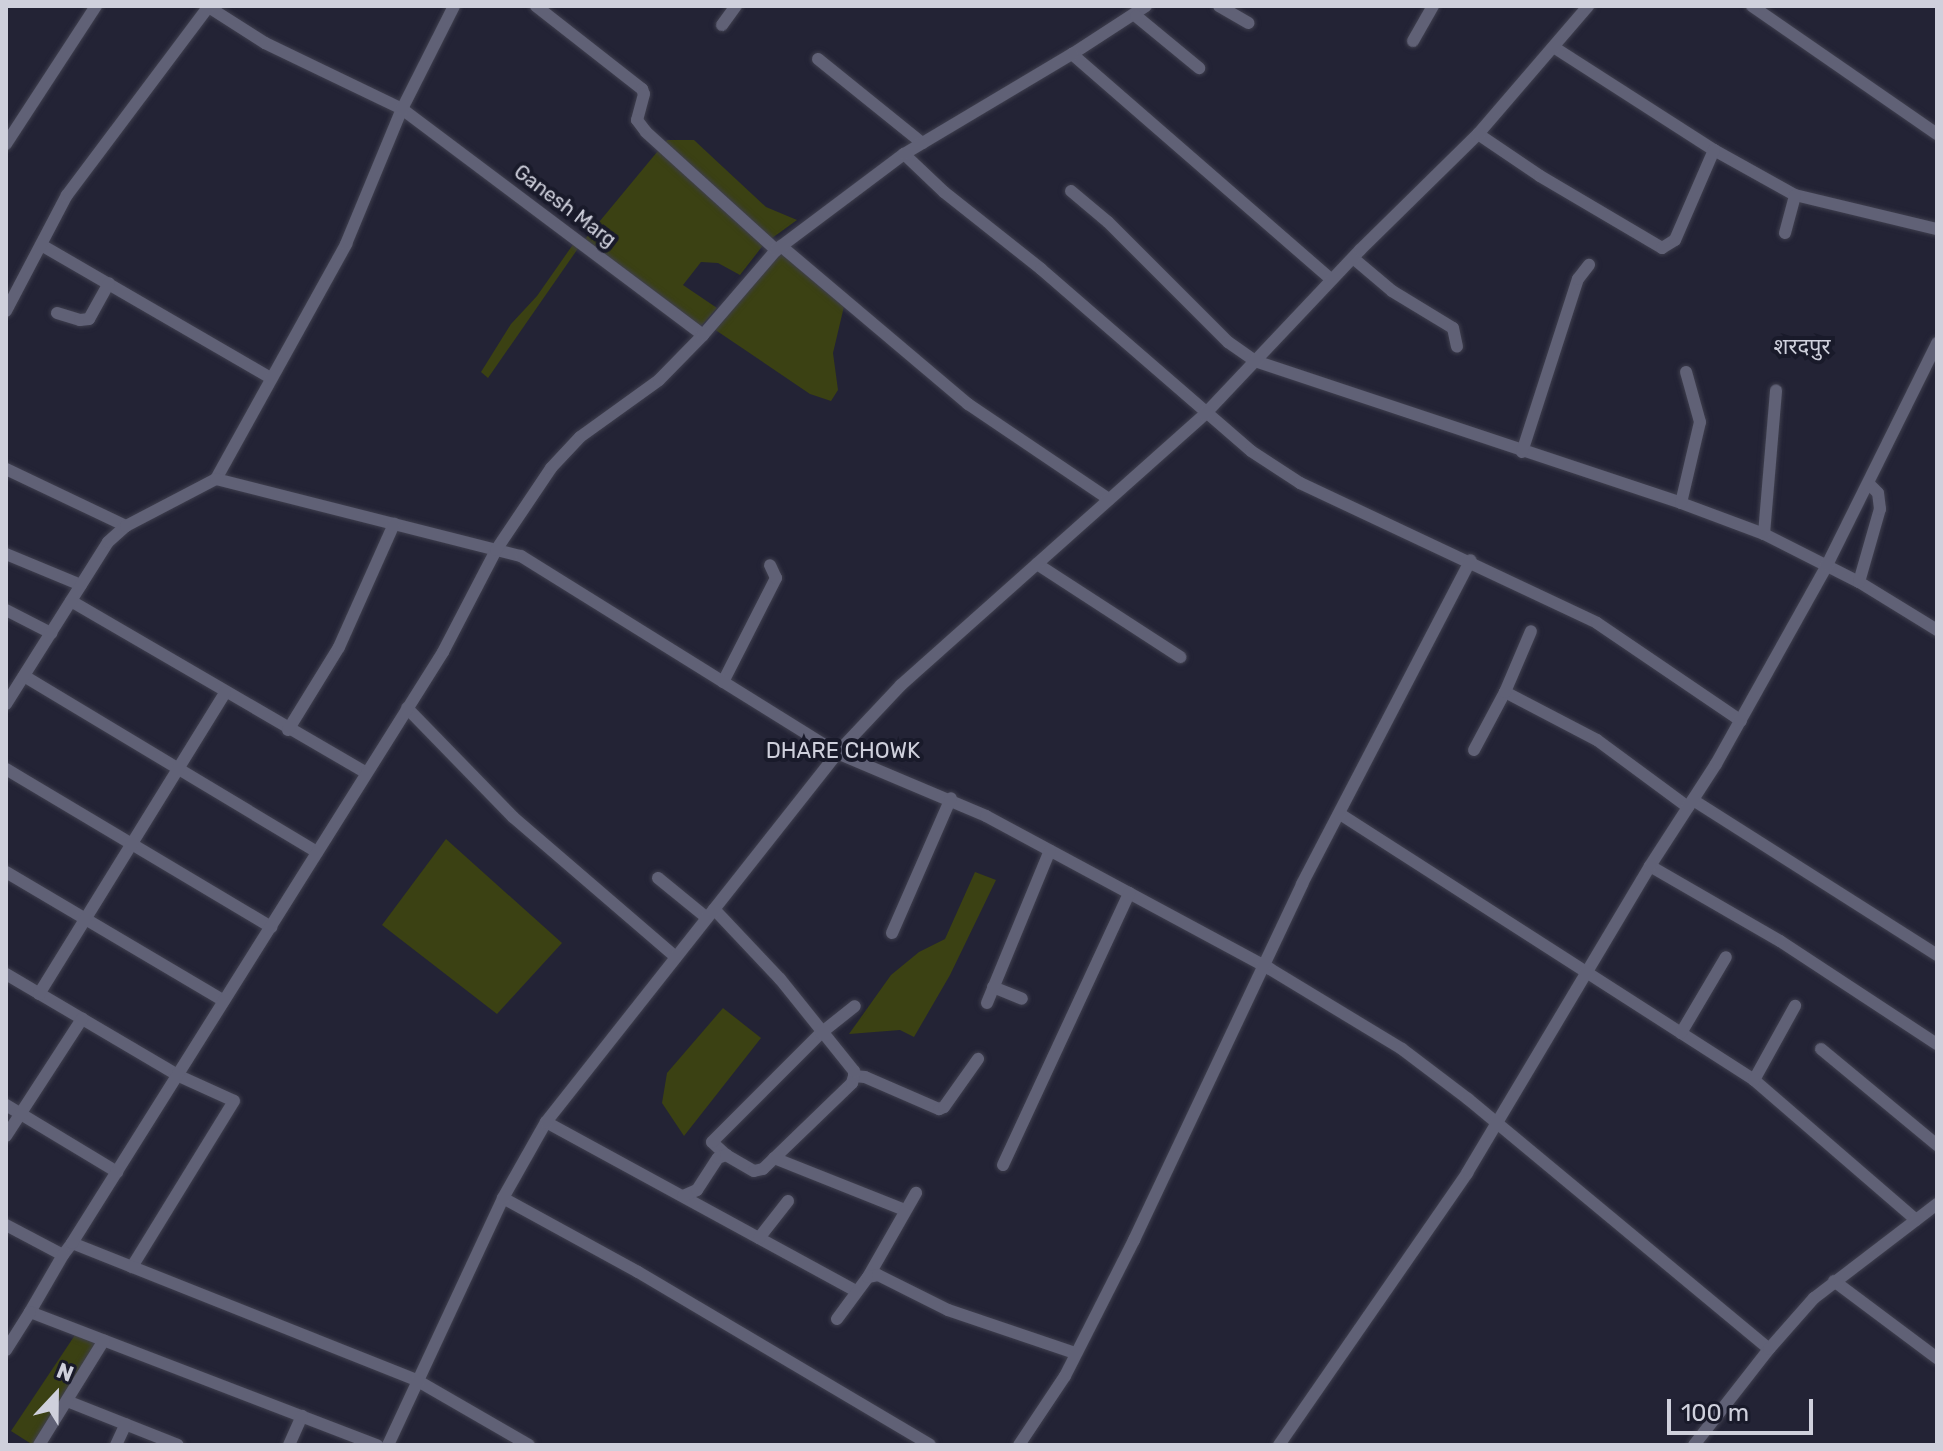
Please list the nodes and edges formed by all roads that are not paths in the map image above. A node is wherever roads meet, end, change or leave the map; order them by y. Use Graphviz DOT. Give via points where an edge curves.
graph roads {
  1 [pos="96,6"];
  2 [pos="208,6"];
  3 [pos="454,6"];
  4 [pos="536,6"];
  5 [pos="736,6"];
  6 [pos="1146,6"];
  7 [pos="1219,6"];
  8 [pos="1433,6"];
  9 [pos="1588,6"];
  10 [pos="1752,6"];
  11 [pos="229,12"];
  12 [pos="1136,16"];
  13 [pos="1248,23"];
  14 [pos="722,25"];
  15 [pos="1413,41"];
  16 [pos="1555,48"];
  17 [pos="1072,54"];
  18 [pos="818,59"];
  19 [pos="1199,68"];
  20 [pos="402,109"];
  21 [pos="1478,134"];
  22 [pos="1937,134"];
  23 [pos="922,143"];
  24 [pos="6,144"];
  25 [pos="1714,150"];
  26 [pos="904,154"];
  27 [pos="1071,191"];
  28 [pos="1795,195"];
  29 [pos="1937,229"];
  30 [pos="1785,233"];
  31 [pos="43,246"];
  32 [pos="779,248"];
  33 [pos="1353,258"];
  34 [pos="1589,265"];
  35 [pos="1332,280"];
  36 [pos="109,283"];
  37 [pos="6,311"];
  38 [pos="57,313"];
  39 [pos="703,335"];
  40 [pos="1937,343"];
  41 [pos="1457,347"];
  42 [pos="1255,361"];
  43 [pos="1686,372"];
  44 [pos="271,378"];
  45 [pos="1776,390"];
  46 [pos="1205,414"];
  47 [pos="1522,452"];
  48 [pos="6,469"];
  49 [pos="216,479"];
  50 [pos="1869,484"];
  51 [pos="1109,499"];
  52 [pos="1681,503"];
  53 [pos="394,524"];
  54 [pos="126,526"];
  55 [pos="1764,534"];
  56 [pos="496,550"];
  57 [pos="6,554"];
  58 [pos="1471,560"];
  59 [pos="1037,564"];
  60 [pos="770,565"];
  61 [pos="1827,565"];
  62 [pos="1859,582"];
  63 [pos="81,585"];
  64 [pos="71,601"];
  65 [pos="6,610"];
  66 [pos="1937,630"];
  67 [pos="1531,631"];
  68 [pos="51,633"];
  69 [pos="1180,657"];
  70 [pos="24,676"];
  71 [pos="723,682"];
  72 [pos="1505,692"];
  73 [pos="225,693"];
  74 [pos="6,704"];
  75 [pos="407,708"];
  76 [pos="1741,721"];
  77 [pos="288,730"];
  78 [pos="1474,750"];
  79 [pos="837,753"];
  80 [pos="6,769"];
  81 [pos="177,770"];
  82 [pos="365,772"];
  83 [pos="951,798"];
  84 [pos="1690,803"];
  85 [pos="1340,814"];
  86 [pos="130,846"];
  87 [pos="1050,850"];
  88 [pos="317,852"];
  89 [pos="1650,866"];
  90 [pos="6,872"];
  91 [pos="658,878"];
  92 [pos="1129,893"];
  93 [pos="710,914"];
  94 [pos="85,920"];
  95 [pos="271,927"];
  96 [pos="892,933"];
  97 [pos="1937,955"];
  98 [pos="676,957"];
  99 [pos="1726,957"];
  100 [pos="1263,965"];
  101 [pos="6,974"];
  102 [pos="1586,974"];
  103 [pos="993,987"];
  104 [pos="39,994"];
  105 [pos="1022,999"];
  106 [pos="224,1001"];
  107 [pos="987,1003"];
  108 [pos="855,1006"];
  109 [pos="1795,1006"];
  110 [pos="82,1019"];
  111 [pos="823,1031"];
  112 [pos="1681,1033"];
  113 [pos="1937,1044"];
  114 [pos="1821,1049"];
  115 [pos="978,1059"];
  116 [pos="179,1076"];
  117 [pos="854,1076"];
  118 [pos="1754,1080"];
  119 [pos="6,1105"];
  120 [pos="20,1114"];
  121 [pos="546,1122"];
  122 [pos="1497,1123"];
  123 [pos="6,1136"];
  124 [pos="1937,1145"];
  125 [pos="726,1155"];
  126 [pos="774,1158"];
  127 [pos="1003,1165"];
  128 [pos="117,1172"];
  129 [pos="916,1193"];
  130 [pos="683,1196"];
  131 [pos="503,1198"];
  132 [pos="788,1201"];
  133 [pos="1937,1204"];
  134 [pos="905,1210"];
  135 [pos="1916,1220"];
  136 [pos="6,1226"];
  137 [pos="759,1238"];
  138 [pos="72,1243"];
  139 [pos="63,1255"];
  140 [pos="132,1267"];
  141 [pos="868,1277"];
  142 [pos="1834,1281"];
  143 [pos="856,1291"];
  144 [pos="30,1312"];
  145 [pos="837,1319"];
  146 [pos="104,1340"];
  147 [pos="1769,1349"];
  148 [pos="6,1350"];
  149 [pos="1075,1353"];
  150 [pos="1937,1358"];
  151 [pos="418,1381"];
  152 [pos="67,1401"];
  153 [pos="302,1416"];
  154 [pos="126,1424"];
  155 [pos="393,1443"];
  156 [pos="39,1445"];
  157 [pos="116,1445"];
  158 [pos="178,1445"];
  159 [pos="289,1445"];
  160 [pos="377,1445"];
  161 [pos="529,1445"];
  162 [pos="930,1445"];
  163 [pos="1019,1445"];
  164 [pos="1279,1445"];
  165 [pos="1694,1445"];
  1 -- 24 [label="street"];
  2 -- 11 [label="street, Ganesh Marg"];
  2 -- 31 [label="street" via="67,195"];
  3 -- 20 [label="street"];
  4 -- 32 [label="street" via="642,89 637,120 646,132"];
  5 -- 14 [label="street"];
  6 -- 12 [label="street"];
  7 -- 13 [label="street"];
  8 -- 15 [label="street"];
  9 -- 16 [label="street"];
  10 -- 22 [label="street"];
  11 -- 20 [label="street, Ganesh Marg" via="265,43"];
  12 -- 17 [label="street"];
  12 -- 19 [label="street"];
  16 -- 21 [label="street"];
  16 -- 25 [label="street"];
  17 -- 23 [label="street"];
  17 -- 35 [label="street"];
  18 -- 23 [label="street"];
  20 -- 39 [label="street, Ganesh Marg"];
  20 -- 44 [label="street" via="346,244"];
  21 -- 25 [label="street" via="1662,248 1675,240"];
  21 -- 33 [label="street"];
  23 -- 26 [label="street"];
  25 -- 28 [label="street"];
  26 -- 32 [label="street"];
  26 -- 46 [label="street"];
  27 -- 42 [label="street" via="1228,342"];
  28 -- 29 [label="street"];
  28 -- 30 [label="street"];
  31 -- 36 [label="street"];
  31 -- 37 [label="street"];
  32 -- 39 [label="street"];
  32 -- 51 [label="street" via="943,384"];
  33 -- 35 [label="street"];
  33 -- 41 [label="street" via="1392,291 1453,328"];
  34 -- 47 [label="street" via="1573,293"];
  35 -- 42 [label="street"];
  36 -- 38 [label="street" via="89,319"];
  36 -- 44 [label="street"];
  39 -- 56 [label="street" via="659,380 580,437 551,468"];
  40 -- 50 [label="street"];
  42 -- 46 [label="street"];
  42 -- 47 [label="street"];
  43 -- 52 [label="street" via="1700,422"];
  44 -- 49 [label="street"];
  45 -- 55 [label="street"];
  46 -- 51 [label="street"];
  46 -- 58 [label="street" via="1300,483"];
  47 -- 52 [label="street"];
  48 -- 54 [label="street"];
  49 -- 53 [label="street"];
  49 -- 54 [label="street"];
  50 -- 61 [label="street"];
  50 -- 62 [label="street" via="1878,493 1880,509"];
  51 -- 59 [label="street"];
  52 -- 55 [label="street"];
  53 -- 56 [label="street"];
  53 -- 77 [label="street" via="339,647"];
  54 -- 63 [label="street" via="108,542"];
  55 -- 61 [label="street"];
  56 -- 71 [label="street" via="521,556"];
  56 -- 75 [label="street"];
  57 -- 63 [label="street"];
  58 -- 76 [label="street" via="1617,634"];
  58 -- 85 [label="street"];
  59 -- 69 [label="street"];
  59 -- 79 [label="street" via="901,685"];
  60 -- 71 [label="street" via="776,578"];
  61 -- 62 [label="street"];
  61 -- 76 [label="street"];
  62 -- 66 [label="street"];
  63 -- 64 [label="street"];
  64 -- 68 [label="street"];
  64 -- 73 [label="street"];
  65 -- 68 [label="street"];
  67 -- 72 [label="street"];
  68 -- 70 [label="street"];
  70 -- 74 [label="street"];
  70 -- 81 [label="street"];
  71 -- 79 [label="street"];
  72 -- 78 [label="street"];
  72 -- 84 [label="street" via="1597,740"];
  73 -- 77 [label="street"];
  73 -- 81 [label="street"];
  75 -- 82 [label="street"];
  75 -- 98 [label="street" via="513,817"];
  76 -- 84 [label="street"];
  77 -- 82 [label="street"];
  79 -- 83 [label="street"];
  79 -- 93 [label="street"];
  80 -- 86 [label="street"];
  81 -- 86 [label="street"];
  81 -- 88 [label="street"];
  82 -- 88 [label="street"];
  83 -- 87 [label="street"];
  83 -- 96 [label="street"];
  84 -- 89 [label="street"];
  84 -- 97 [label="street"];
  85 -- 100 [label="street"];
  85 -- 102 [label="street"];
  86 -- 94 [label="street"];
  86 -- 95 [label="street"];
  87 -- 92 [label="street"];
  87 -- 103 [label="street"];
  88 -- 95 [label="street"];
  89 -- 102 [label="street"];
  89 -- 113 [label="street" via="1780,941"];
  90 -- 94 [label="street"];
  91 -- 93 [label="street"];
  92 -- 100 [label="street"];
  92 -- 127 [label="street"];
  93 -- 98 [label="street"];
  93 -- 111 [label="street" via="780,979"];
  94 -- 104 [label="street"];
  94 -- 106 [label="street"];
  95 -- 106 [label="street"];
  98 -- 121 [label="street"];
  99 -- 112 [label="street"];
  100 -- 122 [label="street" via="1402,1049"];
  100 -- 149 [label="street"];
  101 -- 104 [label="street"];
  102 -- 112 [label="street"];
  102 -- 122 [label="street"];
  103 -- 105 [label="street"];
  103 -- 107 [label="street"];
  104 -- 110 [label="street"];
  106 -- 116 [label="street"];
  108 -- 111 [label="street"];
  109 -- 118 [label="street"];
  110 -- 116 [label="street"];
  110 -- 120 [label="street"];
  111 -- 117 [label="street"];
  111 -- 125 [label="street" via="712,1142"];
  112 -- 118 [label="street"];
  114 -- 124 [label="street"];
  115 -- 117 [label="street" via="939,1109"];
  116 -- 128 [label="street"];
  116 -- 140 [label="street" via="234,1101"];
  117 -- 126 [label="street"];
  118 -- 135 [label="street"];
  119 -- 120 [label="street"];
  120 -- 123 [label="street"];
  120 -- 128 [label="street"];
  121 -- 130 [label="street"];
  121 -- 131 [label="street"];
  122 -- 147 [label="street"];
  122 -- 164 [label="street"];
  125 -- 126 [label="street" via="754,1171"];
  125 -- 130 [label="street" via="718,1158 697,1190"];
  126 -- 134 [label="street"];
  128 -- 138 [label="street"];
  129 -- 134 [label="street"];
  130 -- 137 [label="street"];
  131 -- 151 [label="street"];
  131 -- 162 [label="street"];
  132 -- 137 [label="street"];
  133 -- 135 [label="street"];
  134 -- 141 [label="street"];
  135 -- 142 [label="street"];
  136 -- 139 [label="street"];
  137 -- 143 [label="street"];
  138 -- 139 [label="street"];
  138 -- 140 [label="street"];
  139 -- 144 [label="street"];
  140 -- 151 [label="street"];
  141 -- 143 [label="street"];
  141 -- 149 [label="street" via="878,1275 948,1310"];
  142 -- 147 [label="street"];
  142 -- 150 [label="street"];
  143 -- 145 [label="street"];
  144 -- 146 [label="street"];
  144 -- 148 [label="street"];
  146 -- 152 [label="street"];
  146 -- 153 [label="street"];
  147 -- 165 [label="street"];
  149 -- 163 [label="street"];
  151 -- 155 [label="street"];
  151 -- 161 [label="street"];
  152 -- 154 [label="street"];
  152 -- 156 [label="street"];
  153 -- 159 [label="street"];
  153 -- 160 [label="street"];
  154 -- 157 [label="street"];
  154 -- 158 [label="street"];
}
